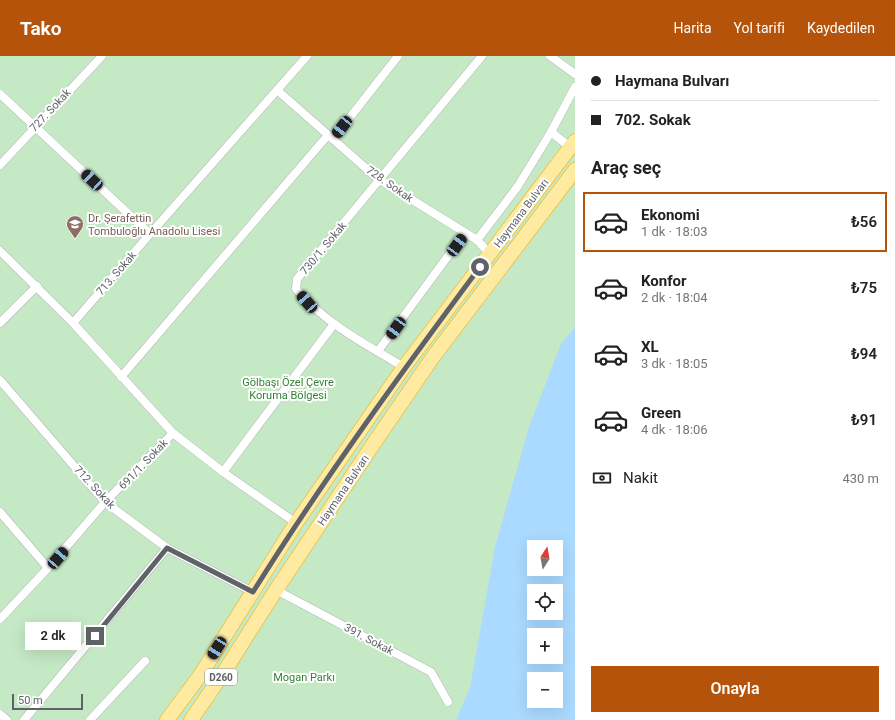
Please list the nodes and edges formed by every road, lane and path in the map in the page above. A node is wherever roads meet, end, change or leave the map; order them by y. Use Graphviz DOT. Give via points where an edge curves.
graph roads {
  1 [pos="102,56"];
  2 [pos="307,56"];
  3 [pos="398,56"];
  4 [pos="482,56"];
  5 [pos="550,56"];
  6 [pos="575,74"];
  7 [pos="575,87"];
  8 [pos="277,90"];
  9 [pos="0,94"];
  10 [pos="35,126"];
  11 [pos="551,132"];
  12 [pos="331,137"];
  13 [pos="573,144"];
  14 [pos="0,165"];
  15 [pos="575,170"];
  16 [pos="380,180"];
  17 [pos="465,233"];
  18 [pos="150,234"];
  19 [pos="477,240"];
  20 [pos="0,251"];
  21 [pos="490,254"];
  22 [pos="37,286"];
  23 [pos="0,323"];
  24 [pos="73,323"];
  25 [pos="334,324"];
  26 [pos="378,351"];
  27 [pos="404,367"];
  28 [pos="121,377"];
  29 [pos="0,380"];
  30 [pos="173,433"];
  31 [pos="223,472"];
  32 [pos="105,502"];
  33 [pos="0,512"];
  34 [pos="296,523"];
  35 [pos="167,548"];
  36 [pos="48,568"];
  37 [pos="276,590"];
  38 [pos="253,592"];
  39 [pos="0,618"];
  40 [pos="145,661"];
  41 [pos="448,702"];
  42 [pos="0,714"];
  43 [pos="7,720"];
  44 [pos="24,720"];
  45 [pos="90,720"];
  46 [pos="167,720"];
  47 [pos="191,720"];
  1 -- 10 [label="street, 727. Sokak"];
  2 -- 8 [label="street, 713. Sokak"];
  3 -- 12 [label="street"];
  4 -- 16 [label="street"];
  5 -- 6 [label="street"];
  7 -- 11 [label="street"];
  8 -- 12 [label="street, 728. Sokak"];
  8 -- 18 [label="street, 713. Sokak"];
  9 -- 10 [label="street"];
  10 -- 14 [label="street, 727. Sokak"];
  10 -- 18 [label="street"];
  11 -- 13 [label="street"];
  11 -- 19 [label="street" via="518,186"];
  12 -- 16 [label="street, 728. Sokak"];
  12 -- 28 [label="street"];
  13 -- 21 [label="highway, Haymana Bulvarı / D260"];
  15 -- 37 [label="highway, Haymana Bulvarı / D260" via="433,357"];
  16 -- 17 [label="street, 728. Sokak"];
  16 -- 25 [label="street, 730/1. Sokak" via="297,279 296,289 307,302"];
  17 -- 19 [label="street, 728. Sokak"];
  17 -- 26 [label="street"];
  18 -- 24 [label="street, 713. Sokak"];
  19 -- 21 [label="street, 728. Sokak"];
  20 -- 22 [label="street"];
  21 -- 27 [label="highway, Haymana Bulvarı / D260"];
  22 -- 23 [label="street"];
  22 -- 24 [label="street"];
  24 -- 28 [label="street"];
  25 -- 26 [label="street, 730/1. Sokak"];
  25 -- 31 [label="street"];
  26 -- 27 [label="street, 730/1. Sokak"];
  27 -- 34 [label="highway, Haymana Bulvarı / D260"];
  28 -- 30 [label="street"];
  29 -- 32 [label="street, 712. Sokak"];
  30 -- 31 [label="street"];
  30 -- 32 [label="street, 691/1. Sokak"];
  31 -- 34 [label="street"];
  32 -- 35 [label="street, 712. Sokak"];
  32 -- 36 [label="street, 691/1. Sokak"];
  33 -- 36 [label="street"];
  34 -- 38 [label="highway, Haymana Bulvarı / D260"];
  35 -- 38 [label="street, 712. Sokak"];
  35 -- 44 [label="street"];
  36 -- 39 [label="street, 691/1. Sokak"];
  37 -- 41 [label="street, 391. Sokak" via="431,672"];
  37 -- 47 [label="highway, Haymana Bulvarı / D260"];
  38 -- 46 [label="highway, Haymana Bulvarı / D260" via="201,674"];
  40 -- 45 [label="street"];
  42 -- 43 [label="street"];
}
